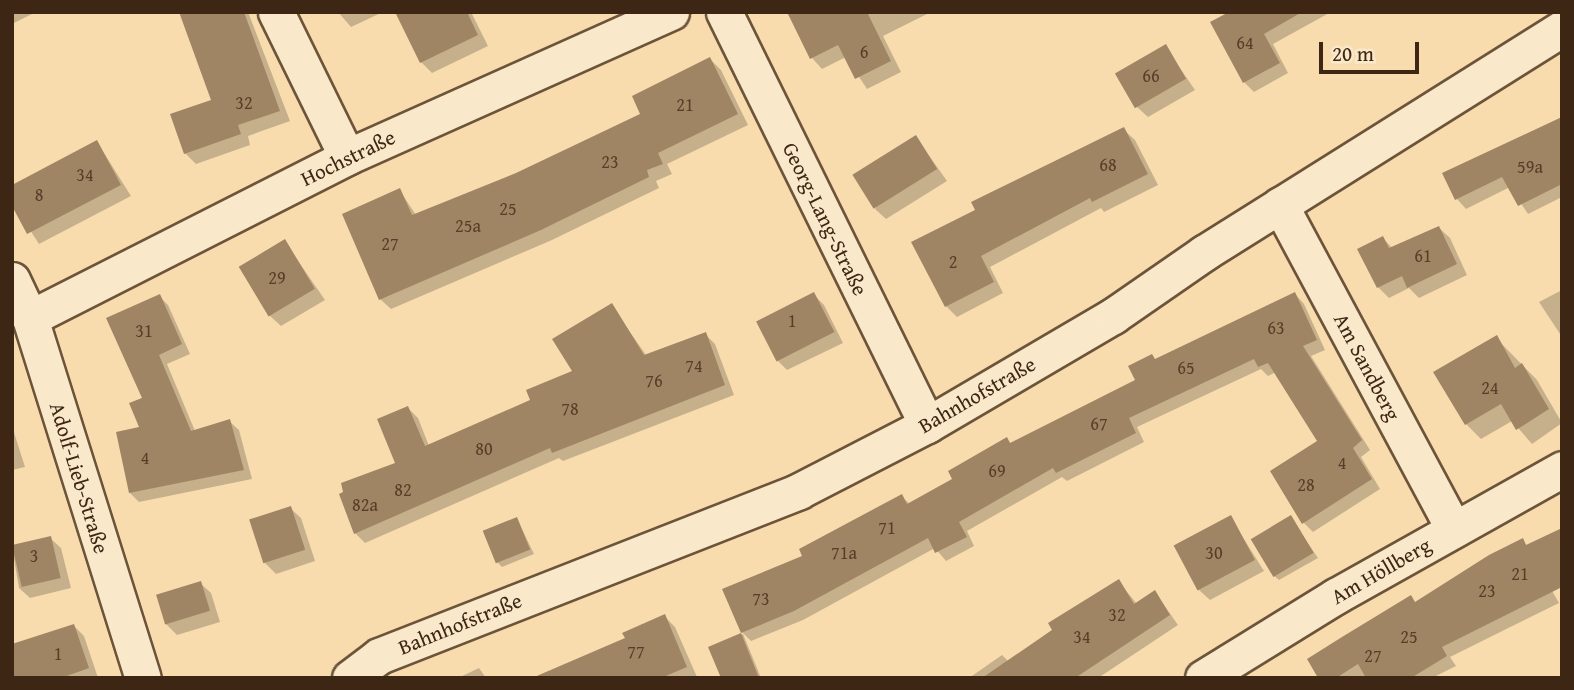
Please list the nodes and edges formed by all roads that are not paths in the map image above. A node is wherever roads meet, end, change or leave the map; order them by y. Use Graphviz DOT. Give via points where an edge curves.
graph roads {
  1 [pos="276,12"];
  2 [pos="671,12"];
  3 [pos="724,12"];
  4 [pos="1562,28"];
  5 [pos="348,157"];
  6 [pos="1280,205"];
  7 [pos="12,280"];
  8 [pos="30,317"];
  9 [pos="927,425"];
  10 [pos="1562,469"];
  11 [pos="1454,529"];
  12 [pos="143,678"];
  13 [pos="350,678"];
  14 [pos="1203,678"];
  1 -- 5 [label="street"];
  2 -- 5 [label="street, Hochstraße"];
  3 -- 9 [label="street, Georg-Lang-Straße"];
  4 -- 6 [label="street, Bahnhofstraße"];
  5 -- 8 [label="street, Hochstraße"];
  6 -- 9 [label="street, Bahnhofstraße" via="1113,316"];
  6 -- 11 [label="street, Am Sandberg"];
  7 -- 8 [label="street, Adolf-Lieb-Straße"];
  8 -- 12 [label="street, Adolf-Lieb-Straße"];
  9 -- 13 [label="street, Bahnhofstraße" via="800,491 379,656"];
  10 -- 11 [label="street, Am Höllberg"];
  11 -- 14 [label="street, Am Höllberg"];
}
